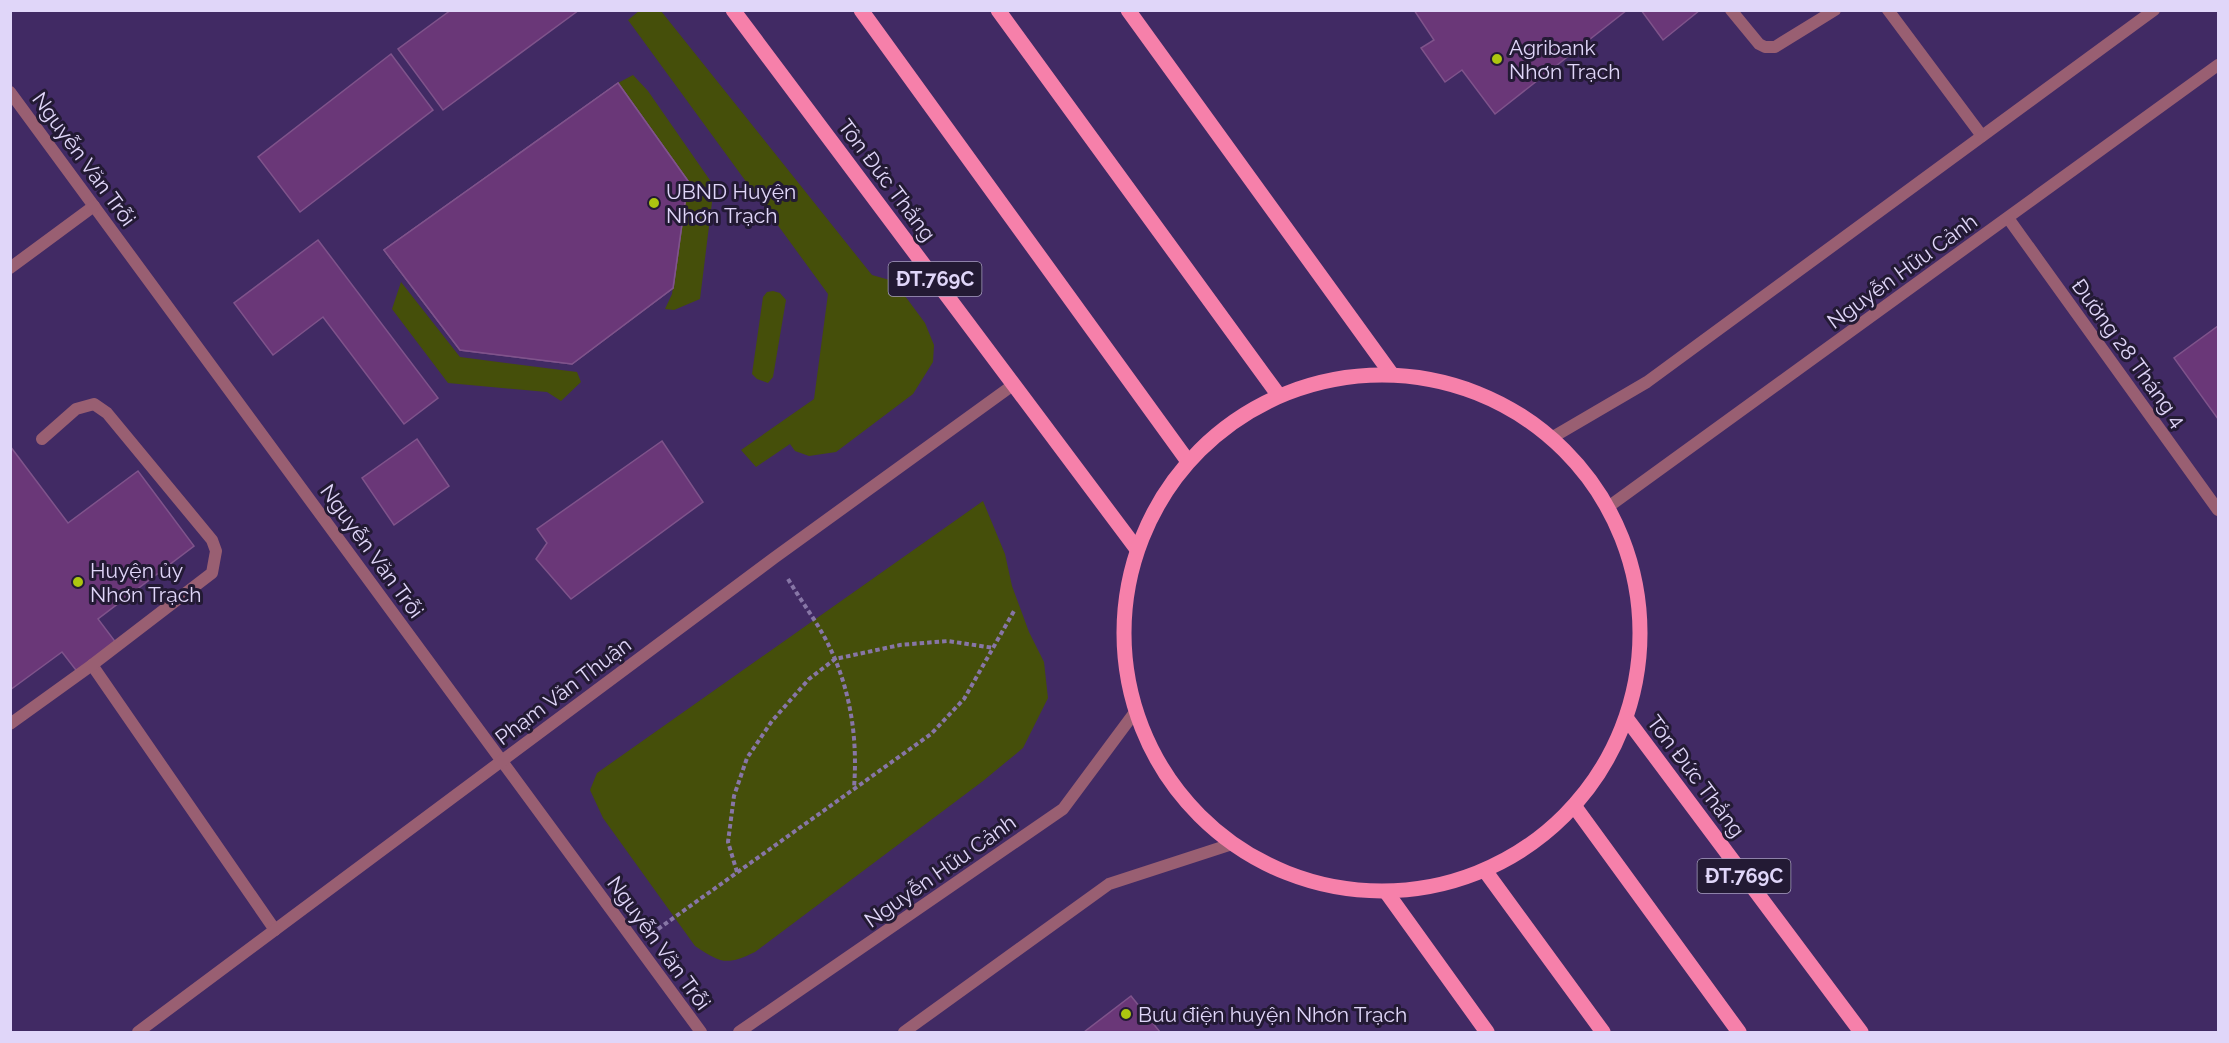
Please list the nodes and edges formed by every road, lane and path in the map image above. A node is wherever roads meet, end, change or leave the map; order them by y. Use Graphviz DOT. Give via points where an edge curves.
graph roads {
  1 [pos="733,10"];
  2 [pos="861,10"];
  3 [pos="998,10"];
  4 [pos="1128,10"];
  5 [pos="1731,10"];
  6 [pos="1835,10"];
  7 [pos="1888,10"];
  8 [pos="2154,10"];
  9 [pos="2218,65"];
  10 [pos="10,92"];
  11 [pos="1982,136"];
  12 [pos="94,206"];
  13 [pos="2008,218"];
  14 [pos="10,268"];
  15 [pos="1390,372"];
  16 [pos="1013,385"];
  17 [pos="1277,393"];
  18 [pos="1553,437"];
  19 [pos="42,439"];
  20 [pos="1187,460"];
  21 [pos="1608,507"];
  22 [pos="2218,510"];
  23 [pos="1136,548"];
  24 [pos="774,558"];
  25 [pos="1014,611"];
  26 [pos="994,648"];
  27 [pos="835,659"];
  28 [pos="92,666"];
  29 [pos="1135,712"];
  30 [pos="1627,719"];
  31 [pos="10,724"];
  32 [pos="502,761"];
  33 [pos="854,788"];
  34 [pos="1575,807"];
  35 [pos="1232,844"];
  36 [pos="1486,872"];
  37 [pos="737,873"];
  38 [pos="1387,893"];
  39 [pos="275,930"];
  40 [pos="637,945"];
  41 [pos="138,1032"];
  42 [pos="701,1032"];
  43 [pos="739,1032"];
  44 [pos="904,1032"];
  45 [pos="1487,1032"];
  46 [pos="1602,1032"];
  47 [pos="1739,1032"];
  48 [pos="1861,1032"];
  1 -- 16 [label="main road, Tôn Đức Thắng / ĐT.769C"];
  2 -- 20 [label="main road"];
  3 -- 17 [label="main road"];
  4 -- 15 [label="main road"];
  5 -- 6 [label="street" via="1765,47 1774,47"];
  7 -- 11 [label="street"];
  8 -- 11 [label="street"];
  9 -- 13 [label="street, Nguyễn Hữu Cảnh"];
  10 -- 12 [label="street, Nguyễn Văn Trỗi"];
  11 -- 18 [label="street" via="1647,382"];
  12 -- 14 [label="street"];
  12 -- 32 [label="street, Nguyễn Văn Trỗi"];
  13 -- 21 [label="street, Nguyễn Hữu Cảnh"];
  13 -- 22 [label="street, Đường 28 Tháng 4"];
  15 -- 17 [label="main road" via="1333,376"];
  15 -- 18 [label="main road" via="1477,391"];
  16 -- 23 [label="main road, Tôn Đức Thắng / ĐT.769C"];
  16 -- 24 [label="street, Phạm Văn Thuận"];
  17 -- 20 [label="main road" via="1228,422"];
  18 -- 21 [label="main road"];
  19 -- 28 [label="street" via="76,409 94,404 107,413 212,540 216,551 212,573"];
  20 -- 23 [label="main road" via="1157,501"];
  21 -- 30 [label="main road" via="1630,558 1640,611 1639,666"];
  23 -- 29 [label="main road" via="1122,630"];
  24 -- 27 [label="path"];
  24 -- 32 [label="street, Phạm Văn Thuận"];
  25 -- 26 [label="path"];
  26 -- 27 [label="path" via="948,641 900,645"];
  26 -- 33 [label="path" via="964,699 931,734"];
  27 -- 33 [label="path" via="851,709 856,756"];
  27 -- 37 [label="path" via="809,679 772,721 747,758 734,796 728,842"];
  28 -- 31 [label="street"];
  28 -- 39 [label="street"];
  29 -- 35 [label="main road" via="1173,786"];
  29 -- 43 [label="street, Nguyễn Hữu Cảnh" via="1063,809"];
  30 -- 34 [label="main road" via="1606,765"];
  30 -- 48 [label="main road, Tôn Đức Thắng / ĐT.769C"];
  32 -- 39 [label="street, Phạm Văn Thuận"];
  32 -- 40 [label="street, Nguyễn Văn Trỗi"];
  33 -- 37 [label="path"];
  34 -- 36 [label="main road" via="1534,844"];
  34 -- 47 [label="main road"];
  35 -- 38 [label="main road" via="1306,881"];
  35 -- 44 [label="street" via="1109,884"];
  36 -- 38 [label="main road" via="1437,887"];
  36 -- 46 [label="main road"];
  37 -- 40 [label="path"];
  38 -- 45 [label="main road"];
  39 -- 41 [label="street, Phạm Văn Thuận"];
  40 -- 42 [label="street, Nguyễn Văn Trỗi"];
}
